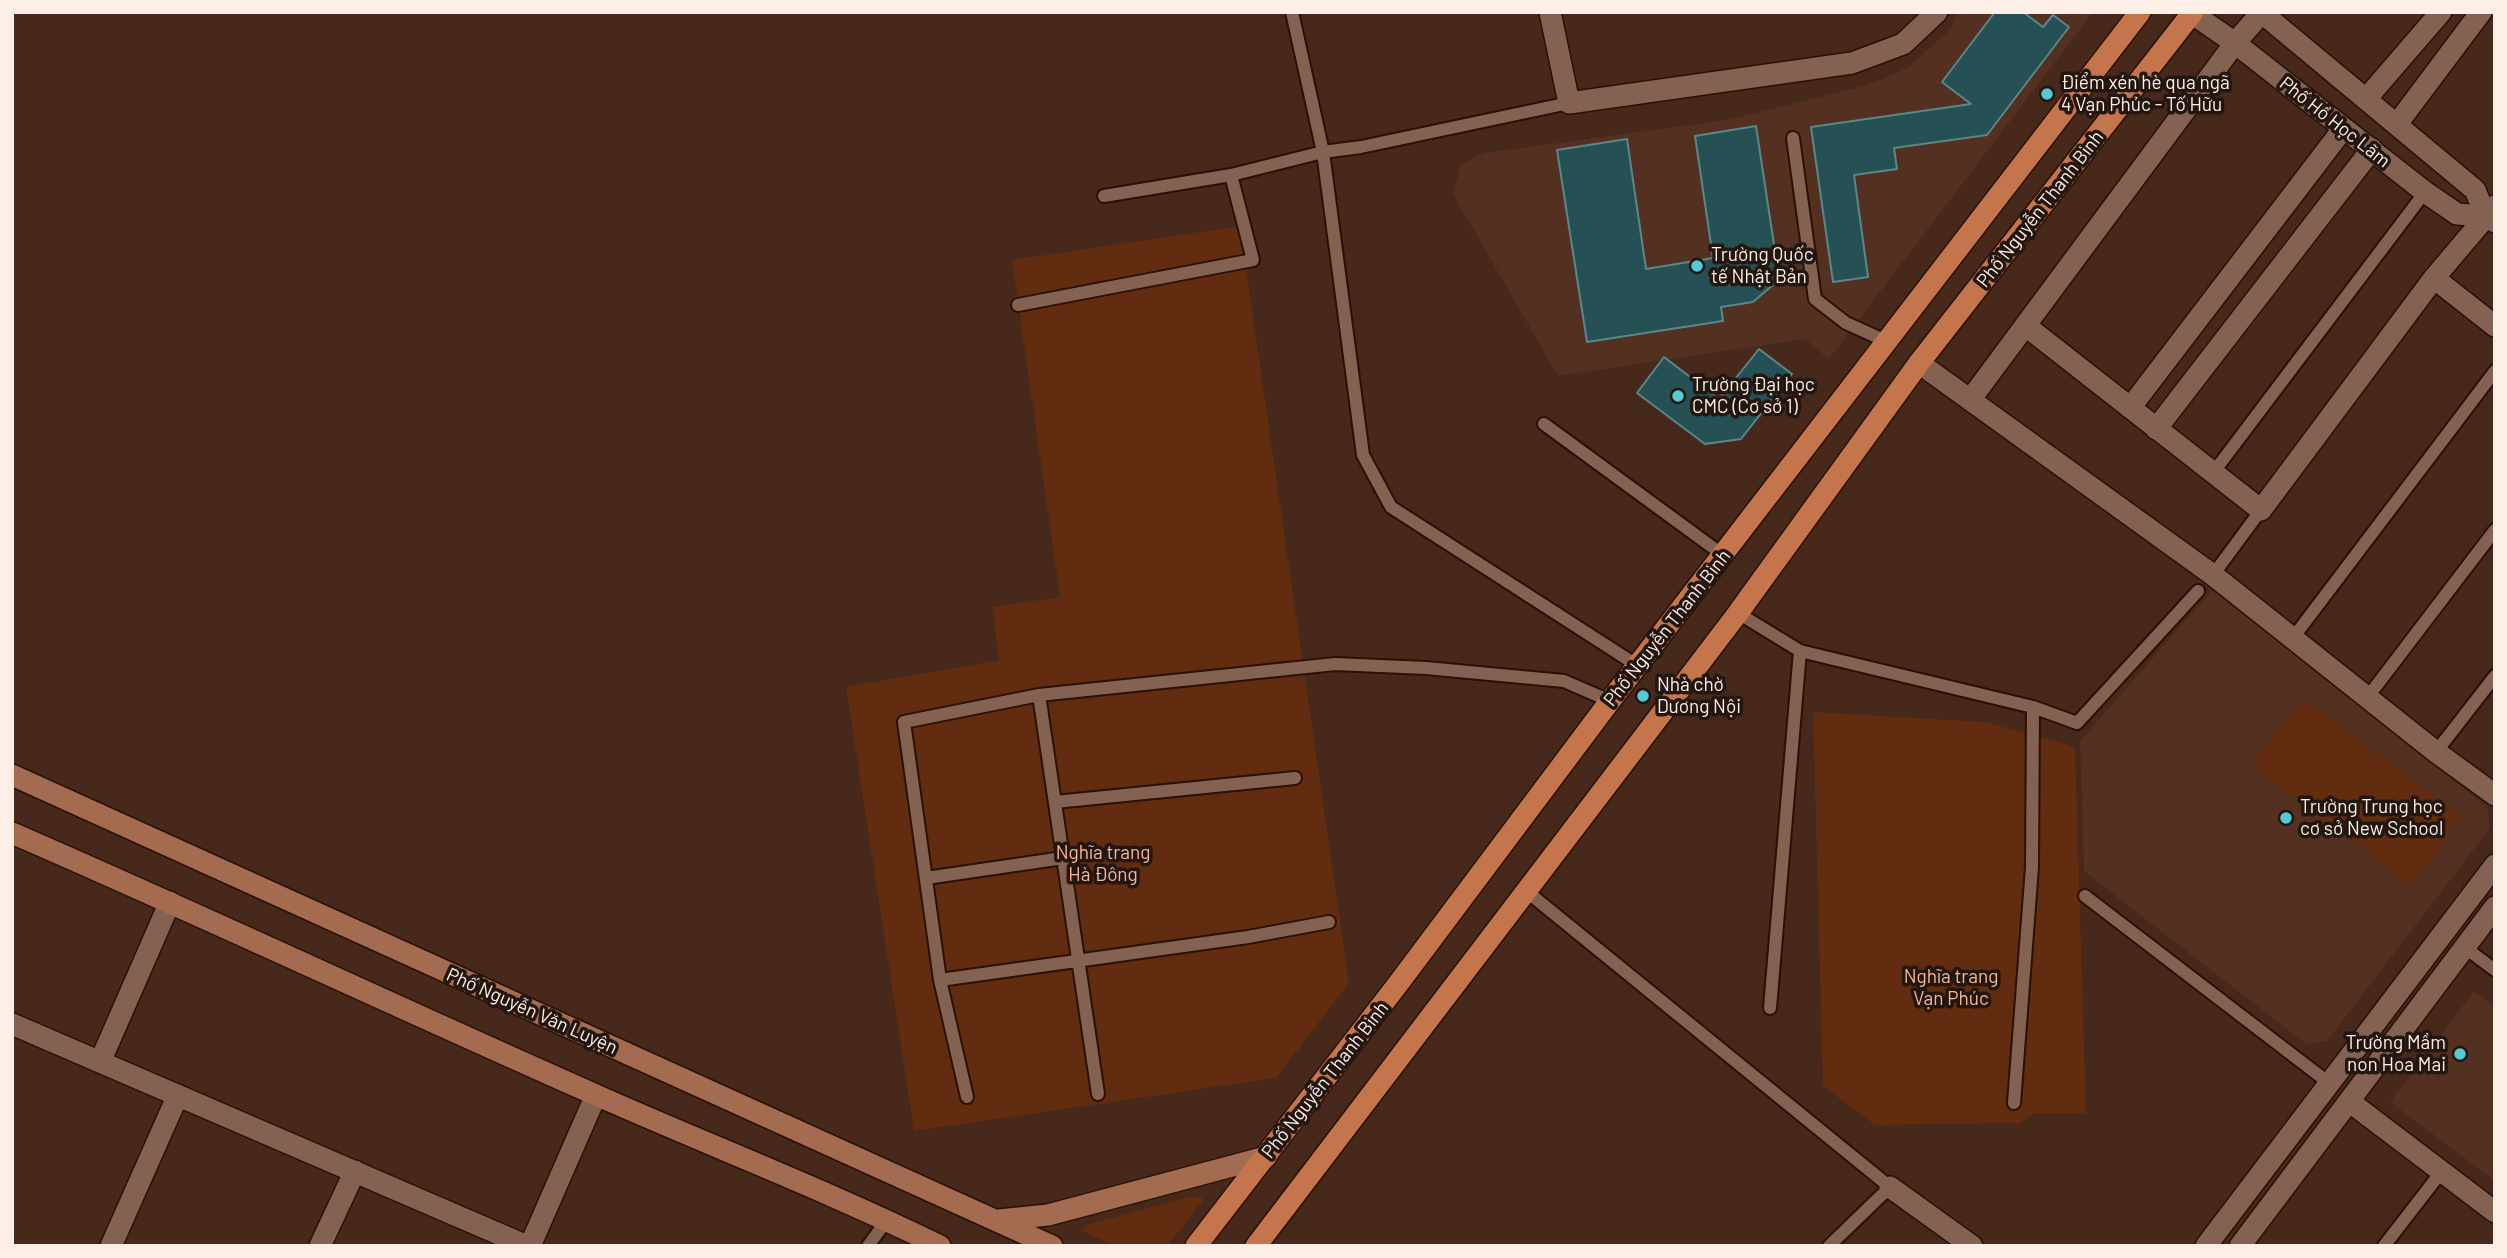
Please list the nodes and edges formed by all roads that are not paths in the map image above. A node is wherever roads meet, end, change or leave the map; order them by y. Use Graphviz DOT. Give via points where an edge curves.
graph roads {
  1 [pos="1292,12"];
  2 [pos="1550,12"];
  3 [pos="1937,12"];
  4 [pos="2140,12"];
  5 [pos="2261,12"];
  6 [pos="2441,12"];
  7 [pos="2482,12"];
  8 [pos="2192,13"];
  9 [pos="2235,43"];
  10 [pos="2366,99"];
  11 [pos="1569,103"];
  12 [pos="2398,124"];
  13 [pos="2343,129"];
  14 [pos="1793,138"];
  15 [pos="2372,149"];
  16 [pos="1323,152"];
  17 [pos="1231,175"];
  18 [pos="2425,192"];
  19 [pos="1104,196"];
  20 [pos="2492,215"];
  21 [pos="2434,278"];
  22 [pos="1017,305"];
  23 [pos="2026,326"];
  24 [pos="2495,326"];
  25 [pos="1888,342"];
  26 [pos="1919,363"];
  27 [pos="2495,371"];
  28 [pos="1970,400"];
  29 [pos="2130,408"];
  30 [pos="1544,424"];
  31 [pos="2157,429"];
  32 [pos="2213,473"];
  33 [pos="2261,510"];
  34 [pos="2495,530"];
  35 [pos="1723,555"];
  36 [pos="2213,575"];
  37 [pos="2198,591"];
  38 [pos="1738,613"];
  39 [pos="2293,638"];
  40 [pos="1800,650"];
  41 [pos="1638,666"];
  42 [pos="2495,676"];
  43 [pos="1039,695"];
  44 [pos="2367,698"];
  45 [pos="1610,701"];
  46 [pos="2033,707"];
  47 [pos="2436,752"];
  48 [pos="12,775"];
  49 [pos="1295,778"];
  50 [pos="2495,795"];
  51 [pos="1055,802"];
  52 [pos="12,833"];
  53 [pos="1063,858"];
  54 [pos="2495,865"];
  55 [pos="926,878"];
  56 [pos="1525,890"];
  57 [pos="2085,895"];
  58 [pos="170,902"];
  59 [pos="2495,907"];
  60 [pos="1329,922"];
  61 [pos="2464,947"];
  62 [pos="1078,961"];
  63 [pos="2495,970"];
  64 [pos="940,980"];
  65 [pos="1770,1008"];
  66 [pos="13,1025"];
  67 [pos="100,1062"];
  68 [pos="2329,1083"];
  69 [pos="1098,1094"];
  70 [pos="178,1095"];
  71 [pos="596,1095"];
  72 [pos="967,1097"];
  73 [pos="2014,1102"];
  74 [pos="2350,1102"];
  75 [pos="1266,1157"];
  76 [pos="355,1171"];
  77 [pos="2442,1171"];
  78 [pos="1891,1187"];
  79 [pos="2495,1212"];
  80 [pos="887,1220"];
  81 [pos="997,1220"];
  82 [pos="111,1246"];
  83 [pos="320,1246"];
  84 [pos="529,1246"];
  85 [pos="868,1246"];
  86 [pos="940,1246"];
  87 [pos="1052,1246"];
  88 [pos="1196,1246"];
  89 [pos="1256,1246"];
  90 [pos="1829,1246"];
  91 [pos="1972,1246"];
  92 [pos="2206,1246"];
  93 [pos="2240,1246"];
  94 [pos="2384,1246"];
  1 -- 16 [label="lane"];
  2 -- 11 [label="street"];
  3 -- 11 [label="street" via="1903,44 1852,62"];
  4 -- 25 [label="main road, Phố Nguyễn Thanh Bình"];
  5 -- 9 [label="street"];
  5 -- 10 [label="street, Phố Hồ Học Lãm"];
  6 -- 10 [label="street"];
  7 -- 12 [label="street"];
  8 -- 9 [label="street, Phố Hồ Học Lãm"];
  8 -- 26 [label="main road, Phố Nguyễn Thanh Bình"];
  9 -- 13 [label="street, Phố Hồ Học Lãm"];
  9 -- 23 [label="street"];
  10 -- 12 [label="street, Phố Hồ Học Lãm"];
  11 -- 16 [label="lane"];
  12 -- 20 [label="street, Phố Hồ Học Lãm" via="2475,190"];
  13 -- 15 [label="street, Phố Hồ Học Lãm"];
  13 -- 29 [label="street"];
  14 -- 25 [label="lane" via="1815,299 1846,323"];
  15 -- 18 [label="street, Phố Hồ Học Lãm"];
  15 -- 31 [label="street"];
  16 -- 17 [label="lane"];
  16 -- 41 [label="lane" via="1363,456 1391,507"];
  17 -- 19 [label="lane"];
  17 -- 22 [label="lane" via="1253,260"];
  18 -- 20 [label="street, Phố Hồ Học Lãm" via="2457,214"];
  18 -- 32 [label="lane"];
  20 -- 21 [label="street"];
  21 -- 24 [label="street"];
  21 -- 33 [label="street"];
  23 -- 28 [label="street"];
  23 -- 29 [label="street"];
  25 -- 35 [label="main road, Phố Nguyễn Thanh Bình"];
  26 -- 28 [label="street"];
  26 -- 38 [label="main road, Phố Nguyễn Thanh Bình"];
  27 -- 39 [label="lane"];
  28 -- 36 [label="street"];
  29 -- 31 [label="street"];
  30 -- 35 [label="lane"];
  31 -- 32 [label="street"];
  32 -- 33 [label="street"];
  33 -- 36 [label="lane"];
  34 -- 44 [label="lane"];
  35 -- 41 [label="main road, Phố Nguyễn Thanh Bình"];
  36 -- 39 [label="street"];
  37 -- 46 [label="lane" via="2077,723"];
  38 -- 40 [label="lane"];
  38 -- 56 [label="main road, Phố Nguyễn Thanh Bình"];
  39 -- 44 [label="street"];
  40 -- 46 [label="lane"];
  40 -- 65 [label="lane"];
  41 -- 45 [label="main road, Phố Nguyễn Thanh Bình"];
  42 -- 47 [label="lane"];
  43 -- 45 [label="lane" via="1335,664 1564,681"];
  43 -- 51 [label="lane"];
  43 -- 55 [label="lane" via="904,722"];
  44 -- 47 [label="street"];
  45 -- 75 [label="main road, Phố Nguyễn Thanh Bình"];
  46 -- 73 [label="lane" via="2032,867"];
  47 -- 50 [label="street"];
  48 -- 81 [label="main road, Phố Nguyễn Văn Luyện"];
  49 -- 51 [label="lane"];
  51 -- 53 [label="lane"];
  52 -- 58 [label="main road"];
  53 -- 55 [label="lane"];
  53 -- 62 [label="lane"];
  54 -- 68 [label="street"];
  55 -- 64 [label="lane"];
  56 -- 78 [label="lane"];
  56 -- 89 [label="main road, Phố Nguyễn Thanh Bình"];
  57 -- 68 [label="lane"];
  58 -- 67 [label="street"];
  58 -- 71 [label="main road"];
  59 -- 61 [label="street"];
  60 -- 62 [label="lane"];
  61 -- 63 [label="lane"];
  61 -- 74 [label="street"];
  62 -- 64 [label="lane"];
  62 -- 69 [label="lane"];
  64 -- 72 [label="lane"];
  66 -- 67 [label="street"];
  67 -- 70 [label="street"];
  68 -- 92 [label="street"];
  70 -- 76 [label="street"];
  70 -- 82 [label="street"];
  71 -- 80 [label="main road"];
  71 -- 84 [label="street"];
  74 -- 77 [label="street"];
  74 -- 93 [label="street"];
  75 -- 81 [label="main road" via="1048,1215"];
  75 -- 88 [label="main road, Phố Nguyễn Thanh Bình"];
  76 -- 83 [label="street"];
  76 -- 84 [label="street"];
  77 -- 79 [label="street"];
  77 -- 94 [label="lane"];
  78 -- 90 [label="lane"];
  78 -- 91 [label="street"];
  80 -- 85 [label="lane"];
  80 -- 86 [label="main road"];
  81 -- 87 [label="main road, Phố Nguyễn Văn Luyện"];
}
